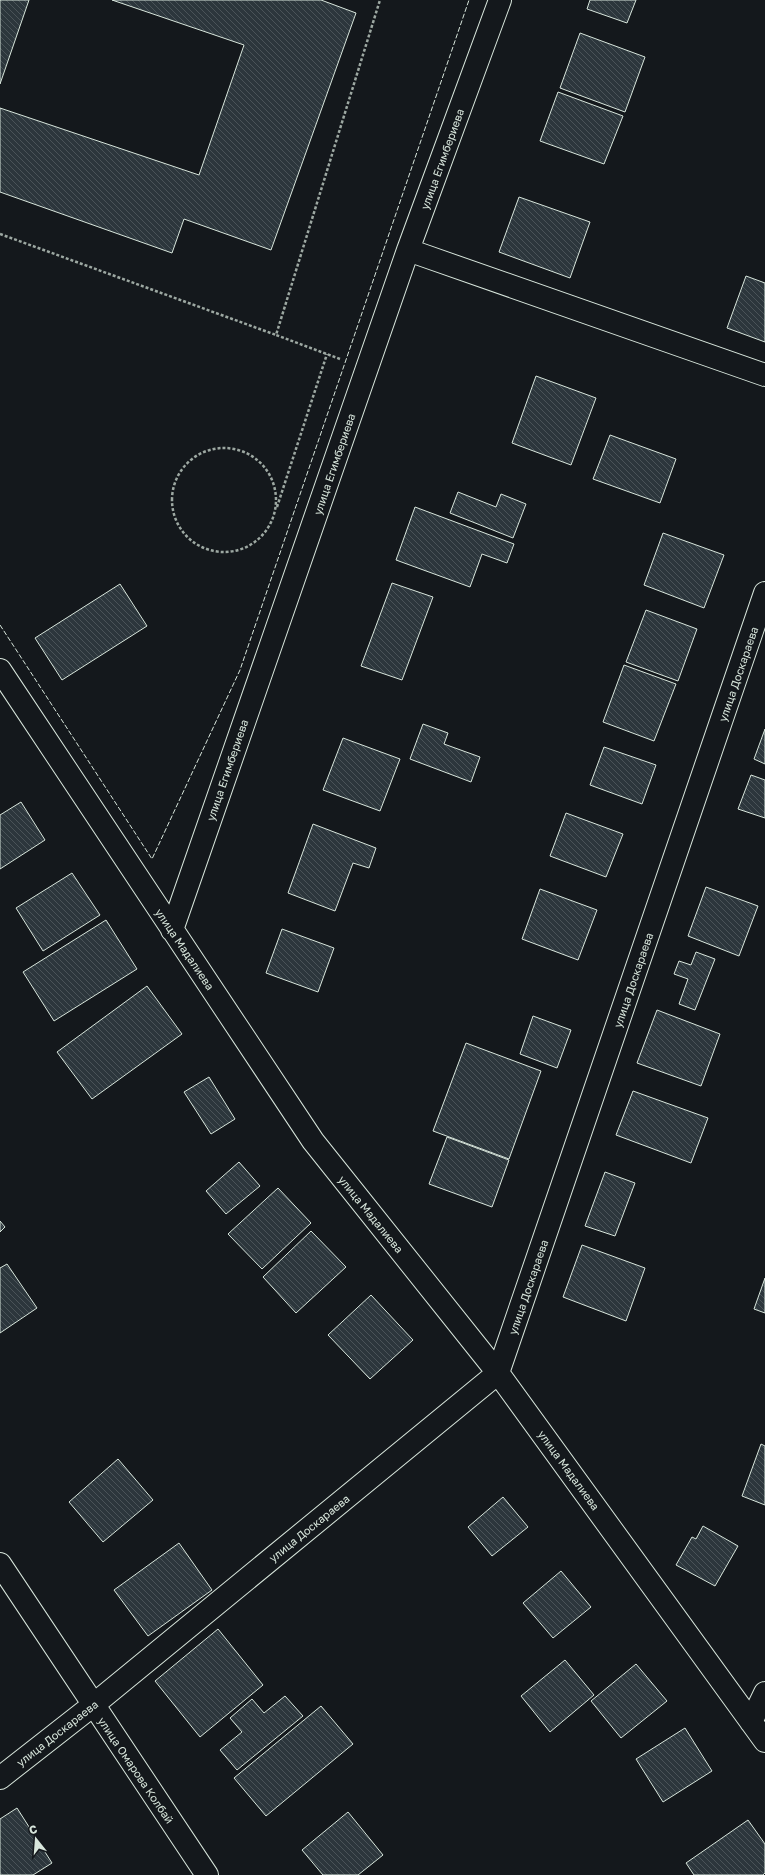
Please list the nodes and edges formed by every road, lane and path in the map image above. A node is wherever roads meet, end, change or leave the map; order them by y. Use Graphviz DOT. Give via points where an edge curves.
graph roads {
  1 [pos="380,0"];
  2 [pos="500,0"];
  3 [pos="0,234"];
  4 [pos="408,250"];
  5 [pos="276,335"];
  6 [pos="328,354"];
  7 [pos="345,361"];
  8 [pos="765,374"];
  9 [pos="276,511"];
  10 [pos="765,593"];
  11 [pos="0,670"];
  12 [pos="172,930"];
  13 [pos="498,1373"];
  14 [pos="0,1564"];
  15 [pos="765,1693"];
  16 [pos="92,1706"];
  17 [pos="751,1722"];
  18 [pos="765,1741"];
  19 [pos="0,1778"];
  20 [pos="207,1875"];
  1 -- 5 [label="path"];
  2 -- 4 [label="street, улица Егимбериева"];
  3 -- 5 [label="path"];
  4 -- 8 [label="street"];
  4 -- 12 [label="street, улица Егимбериева"];
  5 -- 6 [label="path"];
  6 -- 7 [label="path"];
  6 -- 9 [label="path"];
  9 -- 9 [label="path" via="272,479 264,466 252,455 236,449 219,448 203,451 189,461 178,474 172,490 176,522 199,546 214,551 231,552 246,547 260,538"];
  10 -- 13 [label="street, улица Доскараева"];
  11 -- 12 [label="street, улица Мадалиева"];
  12 -- 13 [label="street, улица Мадалиева" via="313,1141"];
  13 -- 16 [label="street, улица Доскараева"];
  13 -- 17 [label="street, улица Мадалиева"];
  14 -- 16 [label="street, улица Омарова Колбай"];
  15 -- 17 [label="street"];
  16 -- 19 [label="street, улица Доскараева"];
  16 -- 20 [label="street, улица Омарова Колбай"];
  17 -- 18 [label="street, улица Мадалиева"];
}
